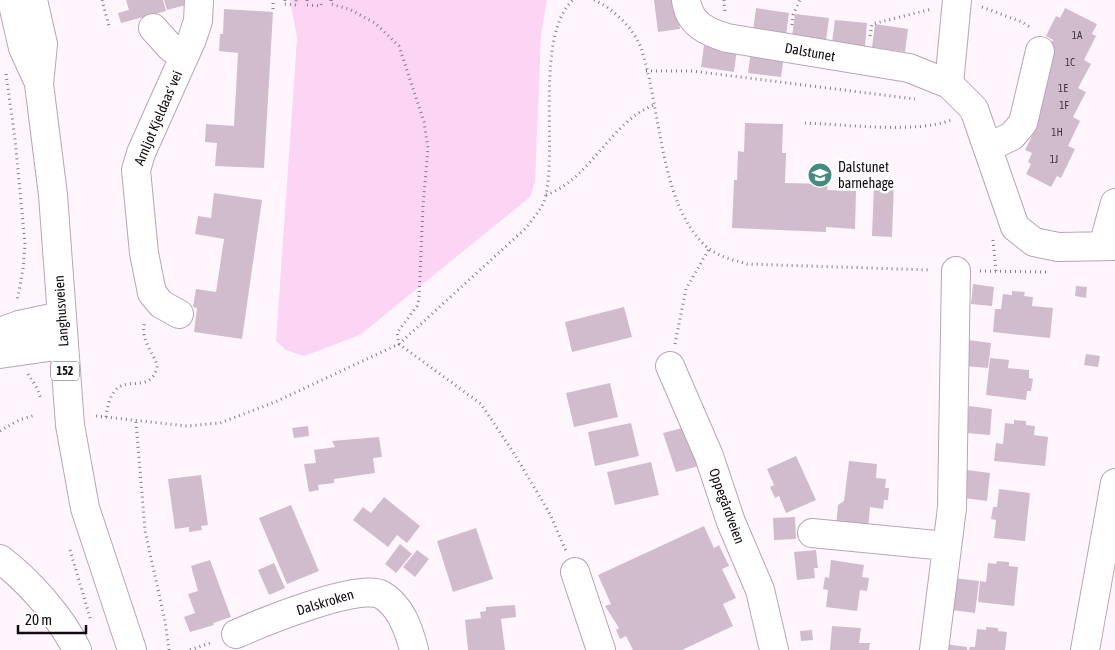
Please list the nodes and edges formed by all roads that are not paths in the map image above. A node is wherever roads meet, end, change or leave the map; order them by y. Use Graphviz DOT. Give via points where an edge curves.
graph roads {
  1 [pos="12,0"];
  2 [pos="33,0"];
  3 [pos="200,0"];
  4 [pos="686,0"];
  5 [pos="957,0"];
  6 [pos="153,28"];
  7 [pos="1040,51"];
  8 [pos="186,53"];
  9 [pos="39,84"];
  10 [pos="949,84"];
  11 [pos="988,147"];
  12 [pos="1115,202"];
  13 [pos="1109,246"];
  14 [pos="956,270"];
  15 [pos="179,314"];
  16 [pos="61,316"];
  17 [pos="0,332"];
  18 [pos="63,345"];
  19 [pos="0,354"];
  20 [pos="670,366"];
  21 [pos="1115,483"];
  22 [pos="812,534"];
  23 [pos="946,546"];
  24 [pos="0,559"];
  25 [pos="575,572"];
  26 [pos="236,634"];
  27 [pos="77,650"];
  28 [pos="132,650"];
  29 [pos="414,650"];
  30 [pos="601,650"];
  31 [pos="774,650"];
  32 [pos="934,650"];
  33 [pos="1085,650"];
  1 -- 9 [label="street, Langhusveien / 152" via="23,48"];
  2 -- 9 [label="street, Langhusveien / 152" via="43,44"];
  3 -- 8 [label="street, Arnljot Kjeldaas' vei" via="198,21"];
  4 -- 10 [label="street, Dalstunet" via="695,22 708,32 727,38 909,68"];
  5 -- 10 [label="street"];
  6 -- 8 [label="street" via="171,48"];
  7 -- 11 [label="street" via="1023,123 1012,136"];
  8 -- 15 [label="street, Arnljot Kjeldaas' vei" via="136,170 144,253 152,293 169,310"];
  9 -- 16 [label="street, Langhusveien / 152" via="48,137"];
  10 -- 11 [label="street, Dalstunet" via="974,109"];
  11 -- 13 [label="street, Dalstunet" via="1015,227 1034,242 1058,247"];
  12 -- 13 [label="street, Dalstunet"];
  14 -- 23 [label="street" via="952,508"];
  16 -- 17 [label="street"];
  16 -- 18 [label="street, Langhusveien / 152"];
  18 -- 19 [label="street"];
  18 -- 28 [label="street, Langhusveien / 152" via="70,425 85,508"];
  20 -- 31 [label="street, Oppegårdveien" via="709,456 731,522 760,590"];
  21 -- 33 [label="street"];
  22 -- 23 [label="street"];
  23 -- 32 [label="street"];
  24 -- 27 [label="street" via="40,597"];
  25 -- 30 [label="street"];
  26 -- 29 [label="street, Dalskroken" via="272,618 356,592 371,591 383,595 399,610"];
}
